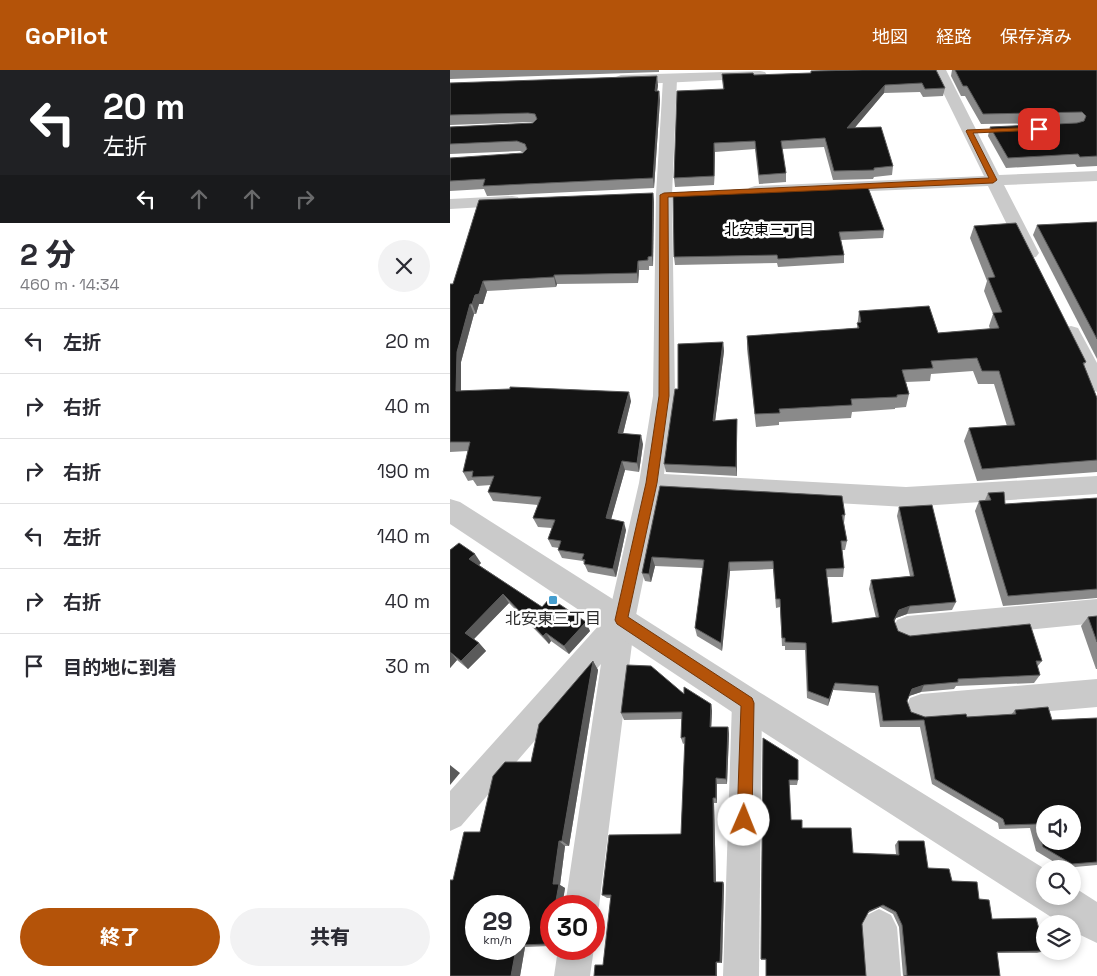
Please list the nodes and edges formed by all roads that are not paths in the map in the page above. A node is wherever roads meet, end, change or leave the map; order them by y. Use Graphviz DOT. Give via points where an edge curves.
graph roads {
  1 [pos="941,71"];
  2 [pos="775,75"];
  3 [pos="670,79"];
  4 [pos="610,81"];
  5 [pos="988,130"];
  6 [pos="969,131"];
  7 [pos="1097,176"];
  8 [pos="993,180"];
  9 [pos="744,191"];
  10 [pos="528,201"];
  11 [pos="450,204"];
  12 [pos="1038,269"];
  13 [pos="1065,322"];
  14 [pos="1097,384"];
  15 [pos="651,483"];
  16 [pos="1097,485"];
  17 [pos="450,510"];
  18 [pos="1097,611"];
  19 [pos="621,620"];
  20 [pos="907,629"];
  21 [pos="1097,693"];
  22 [pos="747,703"];
  23 [pos="921,708"];
  24 [pos="450,815"];
  25 [pos="1036,886"];
  26 [pos="584,895"];
  27 [pos="1066,905"];
  28 [pos="1097,924"];
  29 [pos="879,927"];
  30 [pos="574,960"];
  31 [pos="572,976"];
  32 [pos="741,976"];
  33 [pos="883,976"];
  1 -- 6 [label="street"];
  2 -- 3 [label="street"];
  3 -- 4 [label="street"];
  3 -- 15 [label="street" via="664,195 664,396"];
  5 -- 6 [label="street"];
  6 -- 8 [label="street"];
  7 -- 8 [label="street"];
  8 -- 9 [label="street"];
  8 -- 12 [label="street"];
  10 -- 11 [label="street"];
  13 -- 14 [label="street"];
  15 -- 16 [label="street" via="906,497"];
  15 -- 19 [label="street"];
  17 -- 19 [label="street"];
  18 -- 20 [label="street"];
  19 -- 22 [label="street"];
  19 -- 24 [label="street"];
  19 -- 26 [label="street"];
  21 -- 23 [label="street"];
  22 -- 25 [label="street"];
  22 -- 32 [label="street"];
  27 -- 28 [label="street"];
  29 -- 33 [label="street"];
  30 -- 31 [label="street"];
}
